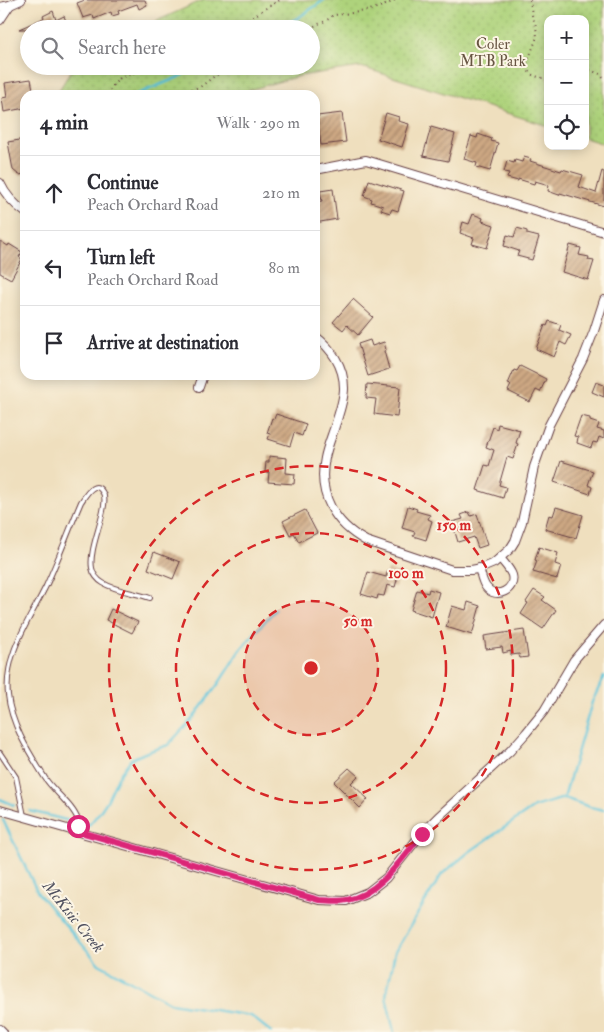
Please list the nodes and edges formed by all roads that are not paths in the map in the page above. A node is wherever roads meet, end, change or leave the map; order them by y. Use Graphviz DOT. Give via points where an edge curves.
graph roads {
  1 [pos="20,0"];
  2 [pos="10,5"];
  3 [pos="0,7"];
  4 [pos="0,20"];
  5 [pos="320,169"];
  6 [pos="0,183"];
  7 [pos="20,209"];
  8 [pos="604,232"];
  9 [pos="604,300"];
  10 [pos="320,341"];
  11 [pos="201,380"];
  12 [pos="199,387"];
  13 [pos="500,558"];
  14 [pos="479,568"];
  15 [pos="150,598"];
  16 [pos="604,625"];
  17 [pos="0,753"];
  18 [pos="0,810"];
  19 [pos="24,816"];
  20 [pos="77,831"];
  21 [pos="0,1029"];
  22 [pos="3,1032"];
  1 -- 2 [label="street"];
  2 -- 3 [label="street"];
  2 -- 4 [label="street"];
  5 -- 8 [label="street" via="366,160"];
  6 -- 7 [label="street"];
  9 -- 13 [label="street" via="583,360 549,425 534,467 515,541"];
  10 -- 14 [label="street" via="340,367 344,388 323,473 327,497 337,518 366,541 452,570"];
  11 -- 12 [label="street"];
  13 -- 14 [label="street"];
  13 -- 14 [label="street" via="512,574 511,586 503,593 495,594 487,588"];
  15 -- 20 [label="lane" via="110,587 93,573 91,560 104,504 99,488 92,488 81,502 45,587 18,640 10,663 8,686 10,708 19,734 46,779 78,820"];
  16 -- 20 [label="street" via="574,660 544,711 526,733 438,817 386,878 368,892 346,901 319,900"];
  17 -- 19 [label="lane" via="16,777"];
  18 -- 19 [label="street"];
  19 -- 20 [label="street"];
  21 -- 22 [label="street"];
}
